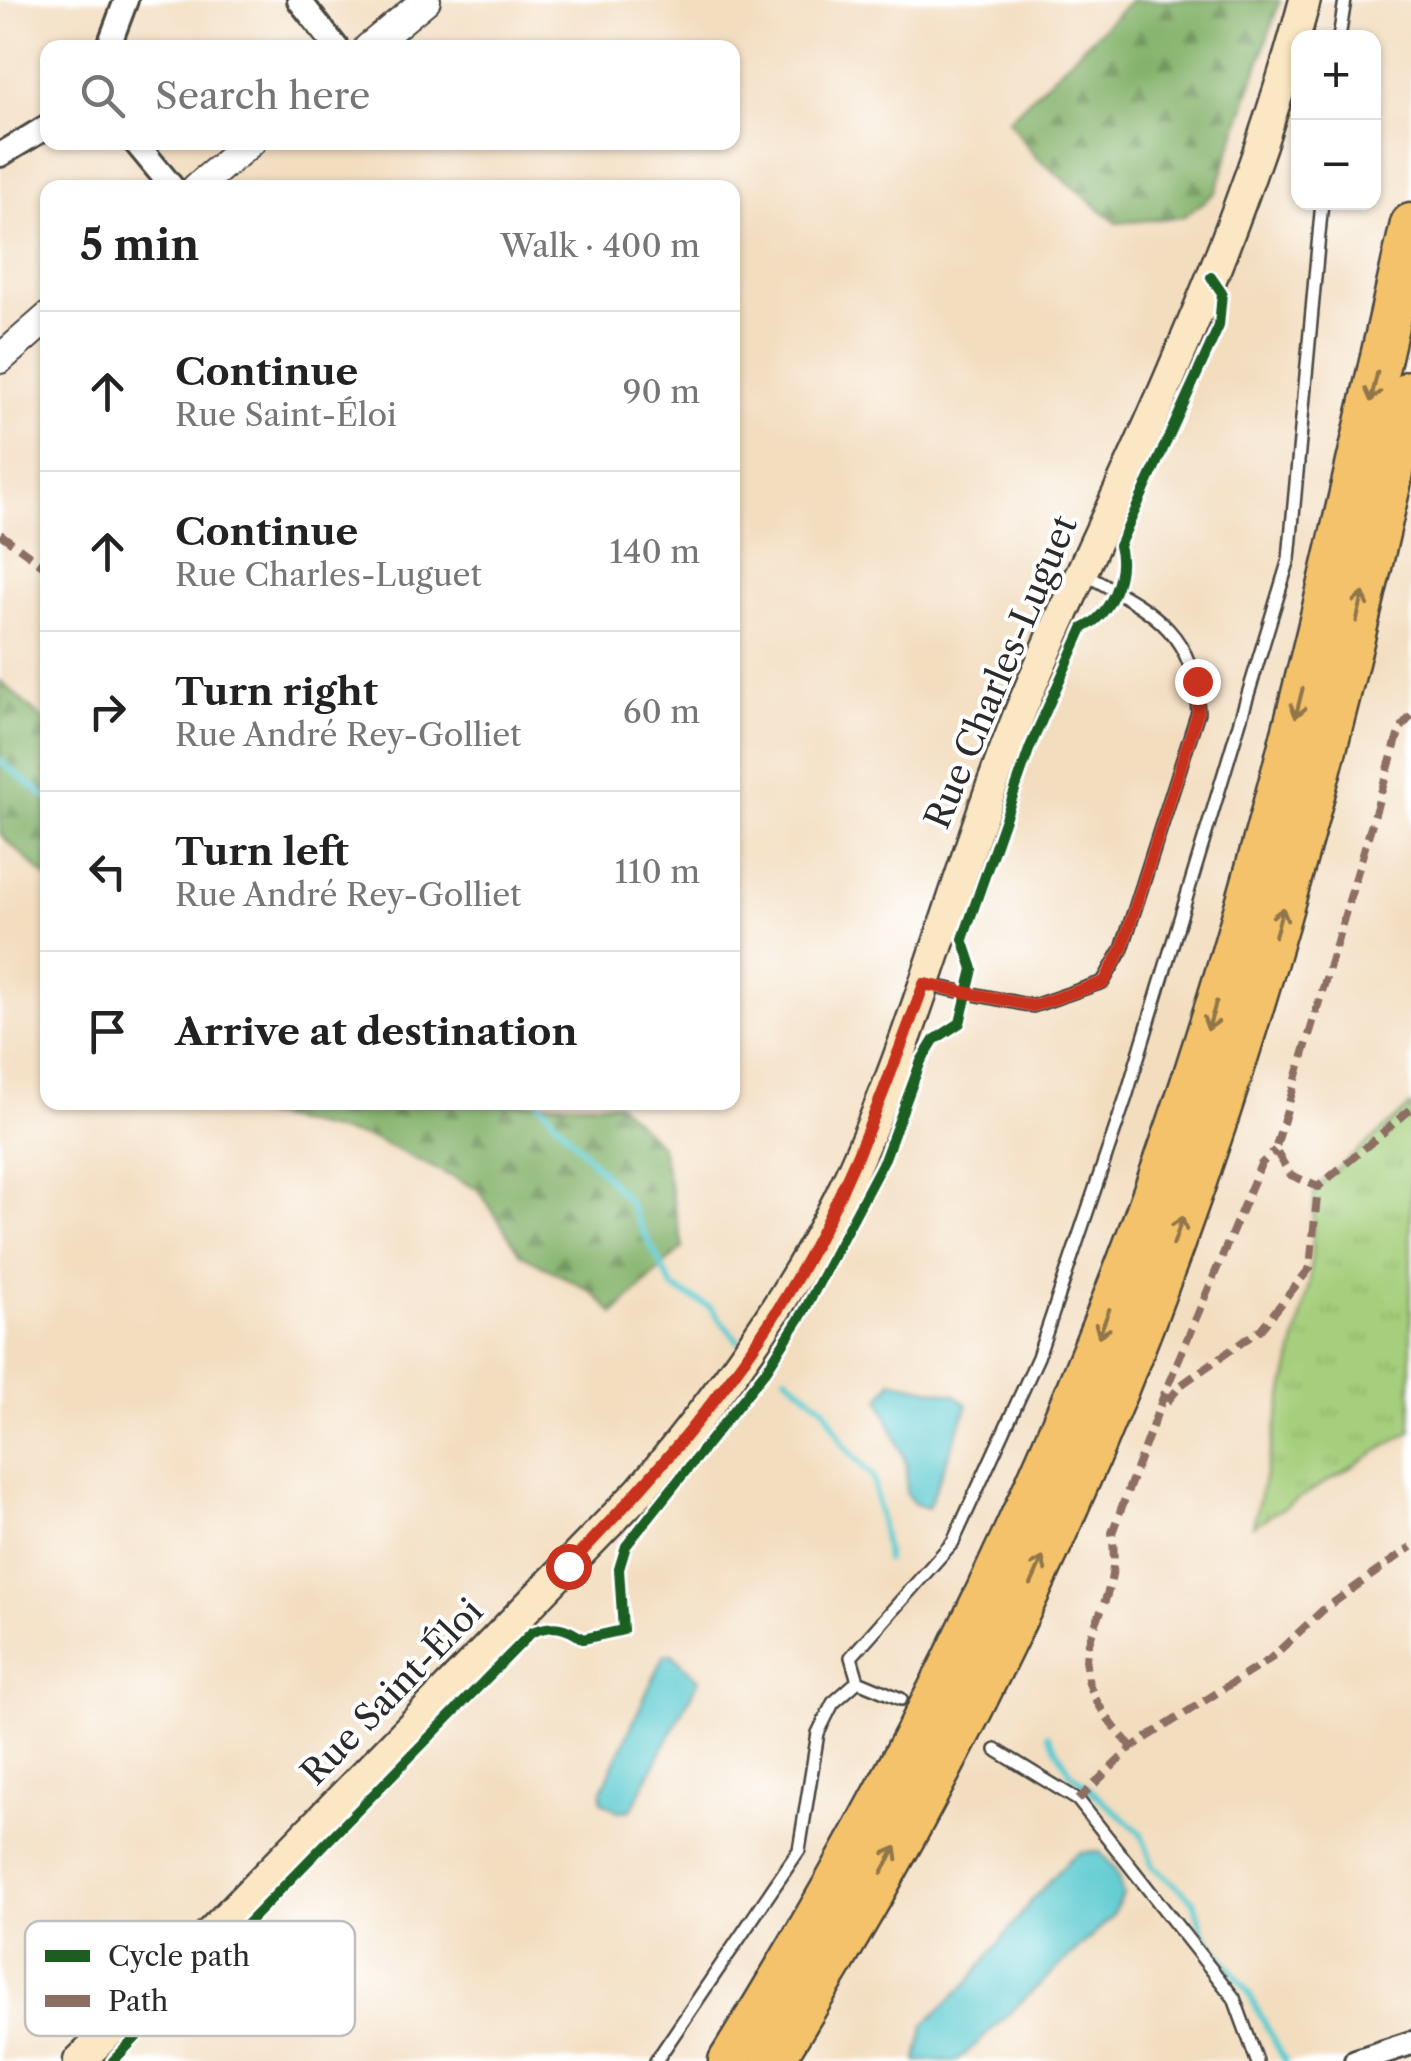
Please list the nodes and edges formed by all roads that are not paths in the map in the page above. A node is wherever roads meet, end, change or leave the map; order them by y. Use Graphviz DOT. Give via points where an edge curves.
graph roads {
  1 [pos="126,0"];
  2 [pos="299,0"];
  3 [pos="426,0"];
  4 [pos="1305,0"];
  5 [pos="1344,0"];
  6 [pos="1340,30"];
  7 [pos="111,40"];
  8 [pos="331,40"];
  9 [pos="378,40"];
  10 [pos="40,131"];
  11 [pos="142,150"];
  12 [pos="241,150"];
  13 [pos="0,155"];
  14 [pos="166,180"];
  15 [pos="206,180"];
  16 [pos="1321,210"];
  17 [pos="1411,224"];
  18 [pos="40,324"];
  19 [pos="0,359"];
  20 [pos="1411,391"];
  21 [pos="1082,573"];
  22 [pos="924,984"];
  23 [pos="743,1362"];
  24 [pos="858,1680"];
  25 [pos="901,1699"];
  26 [pos="996,1750"];
  27 [pos="222,1921"];
  28 [pos="842,1946"];
  29 [pos="105,2036"];
  30 [pos="1411,2042"];
  31 [pos="79,2061"];
  32 [pos="656,2061"];
  33 [pos="729,2061"];
  34 [pos="773,2061"];
  35 [pos="787,2061"];
  36 [pos="1257,2061"];
  37 [pos="1356,2061"];
  1 -- 7 [label="street"];
  2 -- 8 [label="street"];
  3 -- 9 [label="street"];
  4 -- 21 [label="main road, Rue Charles-Luguet" via="1212,277"];
  5 -- 6 [label="lane"];
  10 -- 13 [label="street"];
  11 -- 14 [label="street"];
  12 -- 15 [label="street"];
  16 -- 24 [label="lane" via="1289,559 1137,1061 1038,1357 953,1542 851,1657"];
  17 -- 33 [label="highway, one-way" via="1288,746 1210,1024 1138,1234 1036,1485 942,1685 840,1878"];
  18 -- 19 [label="street"];
  28 -- 20 [label="highway, one-way" via="1013,1625 1173,1246 1282,914"];
  21 -- 22 [label="main road, Rue Charles-Luguet" via="973,832"];
  21 -- 22 [label="lane" via="1159,618 1190,655 1197,681 1198,712 1122,949 1104,982 1033,1006"];
  22 -- 23 [label="main road, Rue Charles-Luguet" via="838,1198"];
  23 -- 27 [label="main road, Rue Saint-Éloi" via="640,1491"];
  24 -- 25 [label="lane"];
  24 -- 32 [label="lane" via="833,1703 818,1734 799,1850"];
  26 -- 36 [label="lane" via="1078,1800 1234,1998"];
  28 -- 34 [label="highway"];
  28 -- 35 [label="highway"];
  29 -- 31 [label="main road, Rue Saint-Éloi"];
  30 -- 37 [label="street"];
}
